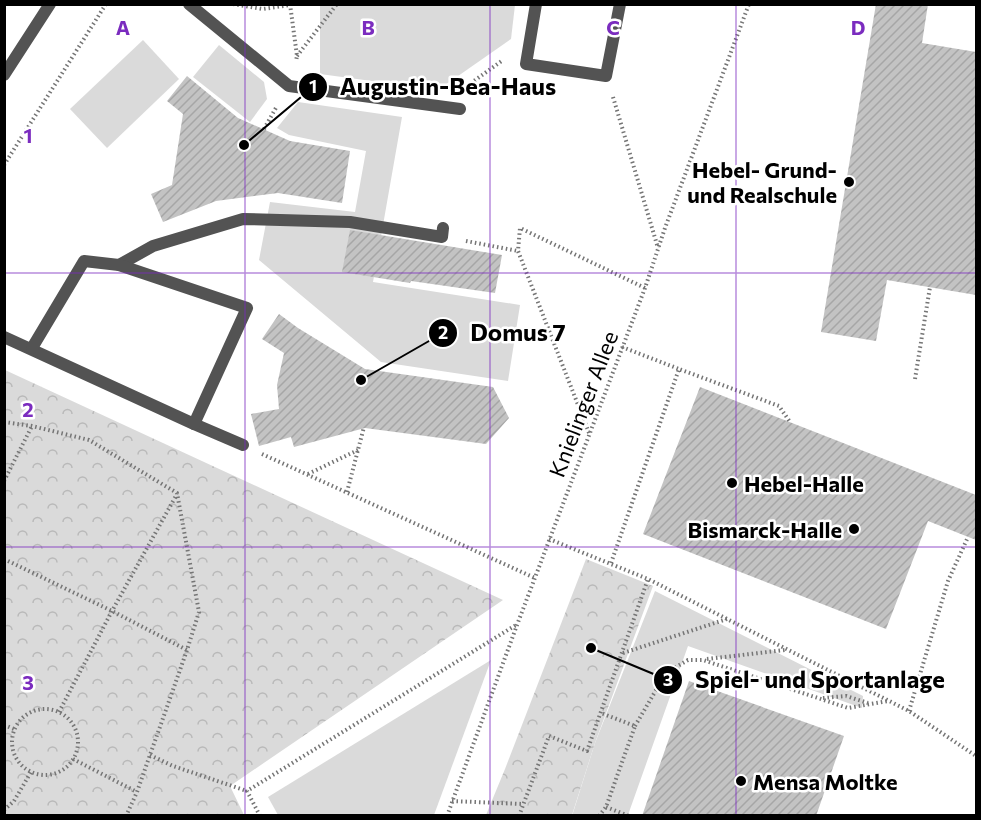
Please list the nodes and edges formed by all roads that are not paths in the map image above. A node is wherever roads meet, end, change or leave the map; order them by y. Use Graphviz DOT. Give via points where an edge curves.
graph roads {
  1 [pos="50,4"];
  2 [pos="189,4"];
  3 [pos="536,4"];
  4 [pos="620,4"];
  5 [pos="4,75"];
  6 [pos="460,109"];
  7 [pos="443,232"];
  8 [pos="119,265"];
  9 [pos="4,337"];
  10 [pos="32,348"];
  11 [pos="194,424"];
  12 [pos="243,445"];
  1 -- 5 [label="street"];
  2 -- 6 [label="street" via="289,86"];
  3 -- 4 [label="street" via="526,64 606,76"];
  7 -- 8 [label="street" via="350,222 243,219 153,246"];
  8 -- 10 [label="street" via="84,261"];
  8 -- 11 [label="street" via="247,308"];
  9 -- 10 [label="street"];
  10 -- 11 [label="street"];
  11 -- 12 [label="street"];
}
